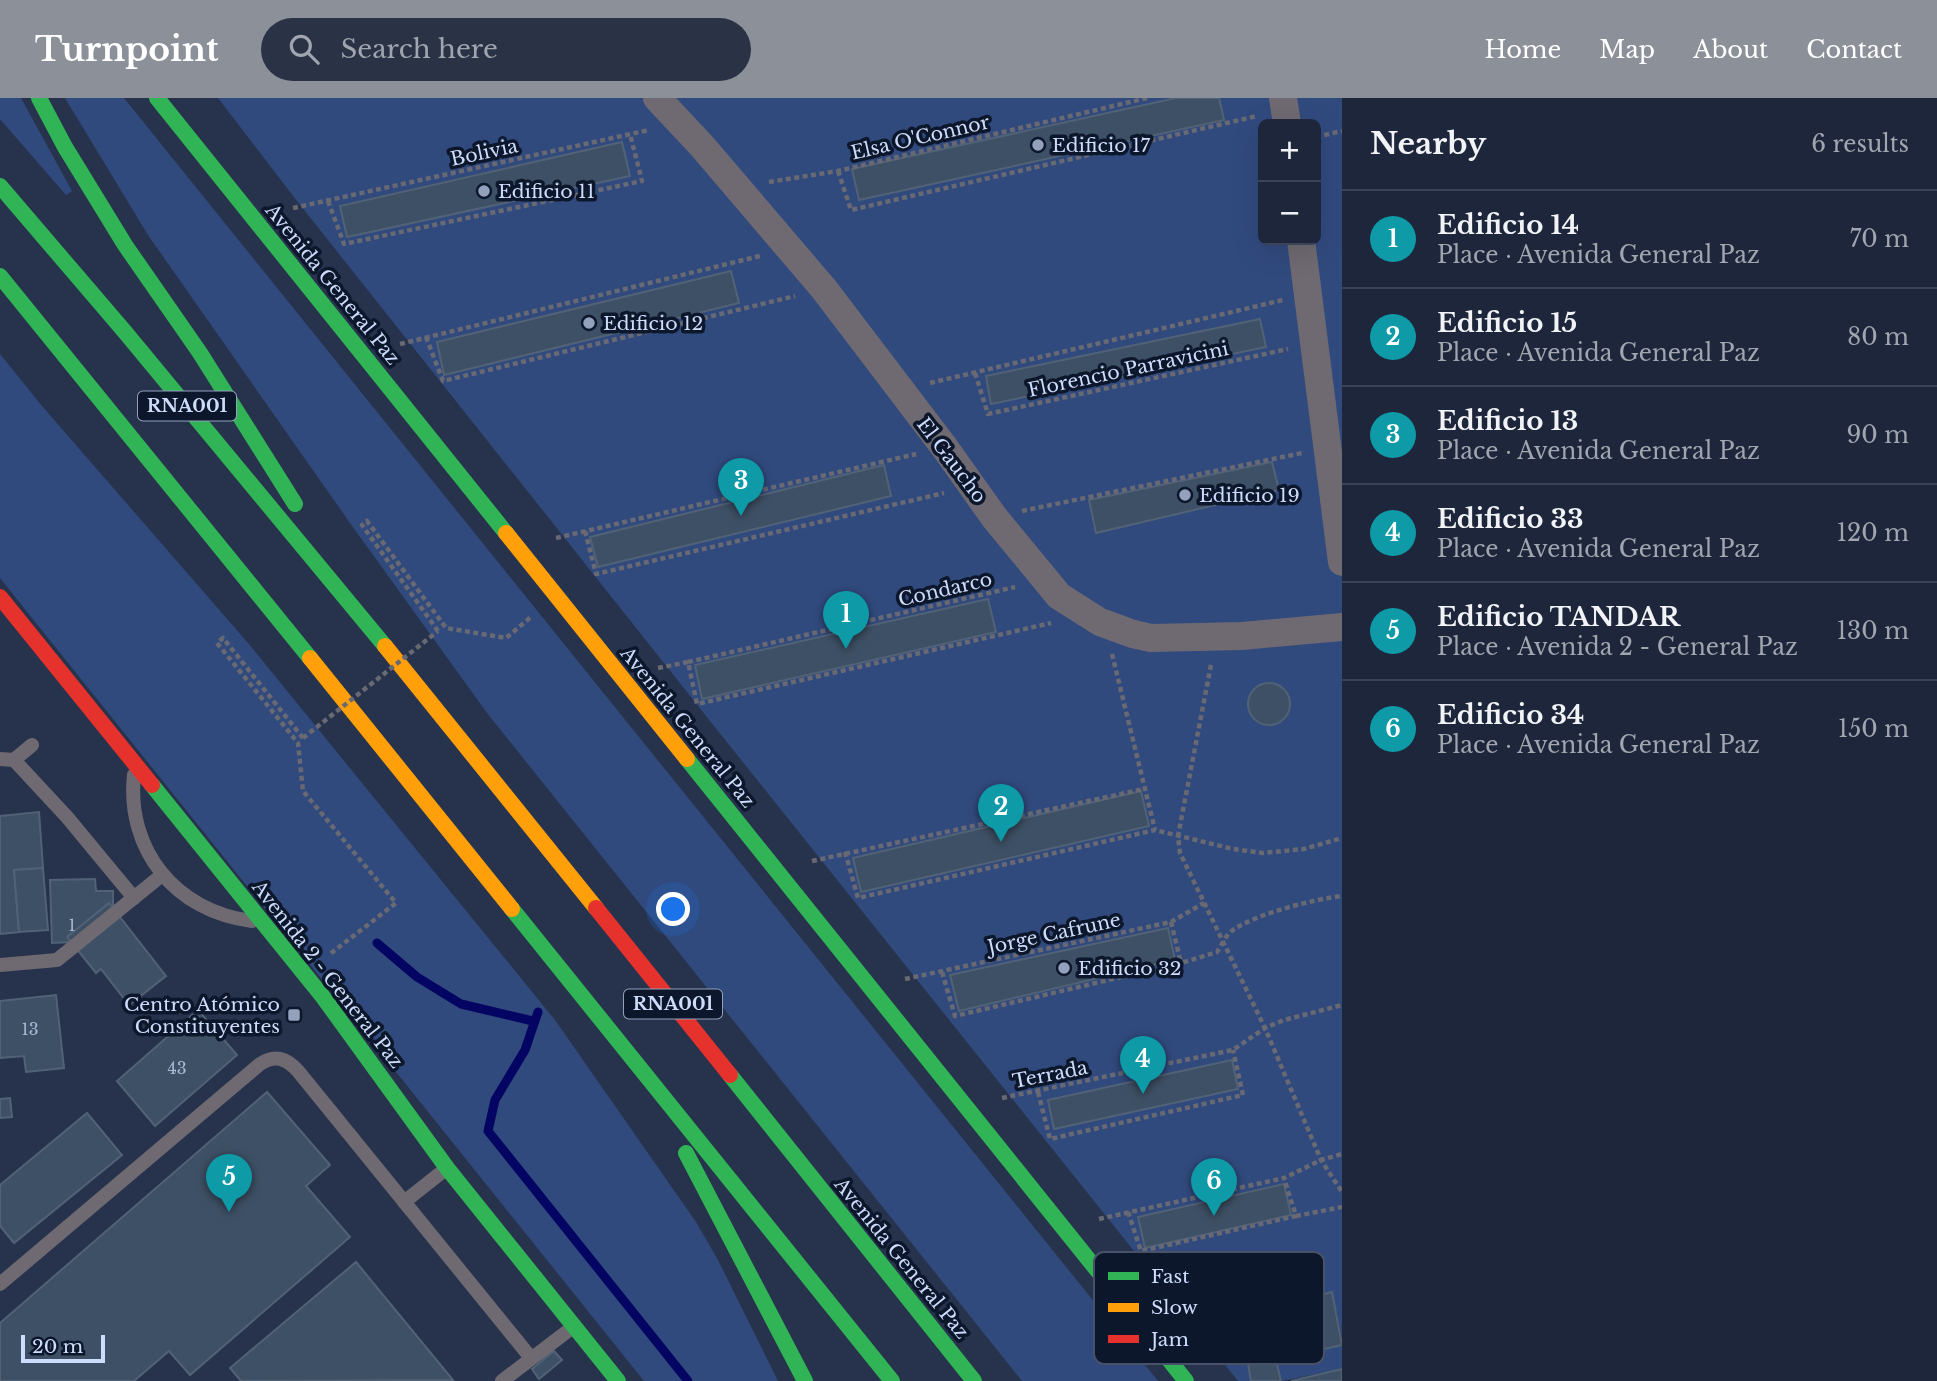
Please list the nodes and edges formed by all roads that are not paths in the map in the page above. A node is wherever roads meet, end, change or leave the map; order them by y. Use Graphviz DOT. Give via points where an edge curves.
graph roads {
  1 [pos="39,98"];
  2 [pos="157,98"];
  3 [pos="657,98"];
  4 [pos="0,186"];
  5 [pos="1302,245"];
  6 [pos="0,276"];
  7 [pos="29,338"];
  8 [pos="127,430"];
  9 [pos="301,513"];
  10 [pos="315,536"];
  11 [pos="1342,562"];
  12 [pos="0,597"];
  13 [pos="1342,627"];
  14 [pos="372,628"];
  15 [pos="32,745"];
  16 [pos="7,760"];
  17 [pos="135,763"];
  18 [pos="162,875"];
  19 [pos="134,898"];
  20 [pos="263,922"];
  21 [pos="0,965"];
  22 [pos="642,1070"];
  23 [pos="447,1168"];
  24 [pos="404,1202"];
  25 [pos="1094,1266"];
  26 [pos="1,1282"];
  27 [pos="574,1326"];
  28 [pos="531,1358"];
  29 [pos="1172,1364"];
  30 [pos="502,1381"];
  31 [pos="618,1381"];
  32 [pos="805,1381"];
  33 [pos="892,1381"];
  34 [pos="974,1381"];
  35 [pos="1186,1381"];
  1 -- 9 [label="main road" via="125,245 201,353"];
  2 -- 25 [label="main road, Avenida General Paz"];
  3 -- 13 [label="street, El Gaucho" via="824,289 1059,597 1087,615 1151,638"];
  4 -- 14 [label="main road, Avenida General Paz / RNA001"];
  5 -- 11 [label="street"];
  6 -- 8 [label="main road, RNA001"];
  7 -- 8 [label="main road"];
  8 -- 22 [label="main road, RNA001"];
  10 -- 14 [label="main road"];
  12 -- 17 [label="main road, Avenida 2 - General Paz"];
  14 -- 34 [label="main road, Avenida General Paz / RNA001"];
  15 -- 16 [label="lane"];
  16 -- 19 [label="lane" via="67,817"];
  17 -- 18 [label="lane" via="135,822"];
  17 -- 20 [label="main road, Avenida 2 - General Paz"];
  18 -- 19 [label="lane"];
  18 -- 20 [label="lane" via="207,910"];
  19 -- 21 [label="lane" via="57,960"];
  20 -- 23 [label="main road, Avenida 2 - General Paz"];
  22 -- 32 [label="main road"];
  22 -- 33 [label="main road, RNA001"];
  23 -- 24 [label="lane"];
  23 -- 27 [label="main road, Avenida 2 - General Paz"];
  24 -- 26 [label="lane" via="290,1062 269,1058"];
  24 -- 28 [label="lane"];
  27 -- 28 [label="lane"];
  27 -- 31 [label="main road, Avenida 2 - General Paz"];
  28 -- 30 [label="lane"];
  29 -- 35 [label="main road, Avenida General Paz"];
}
